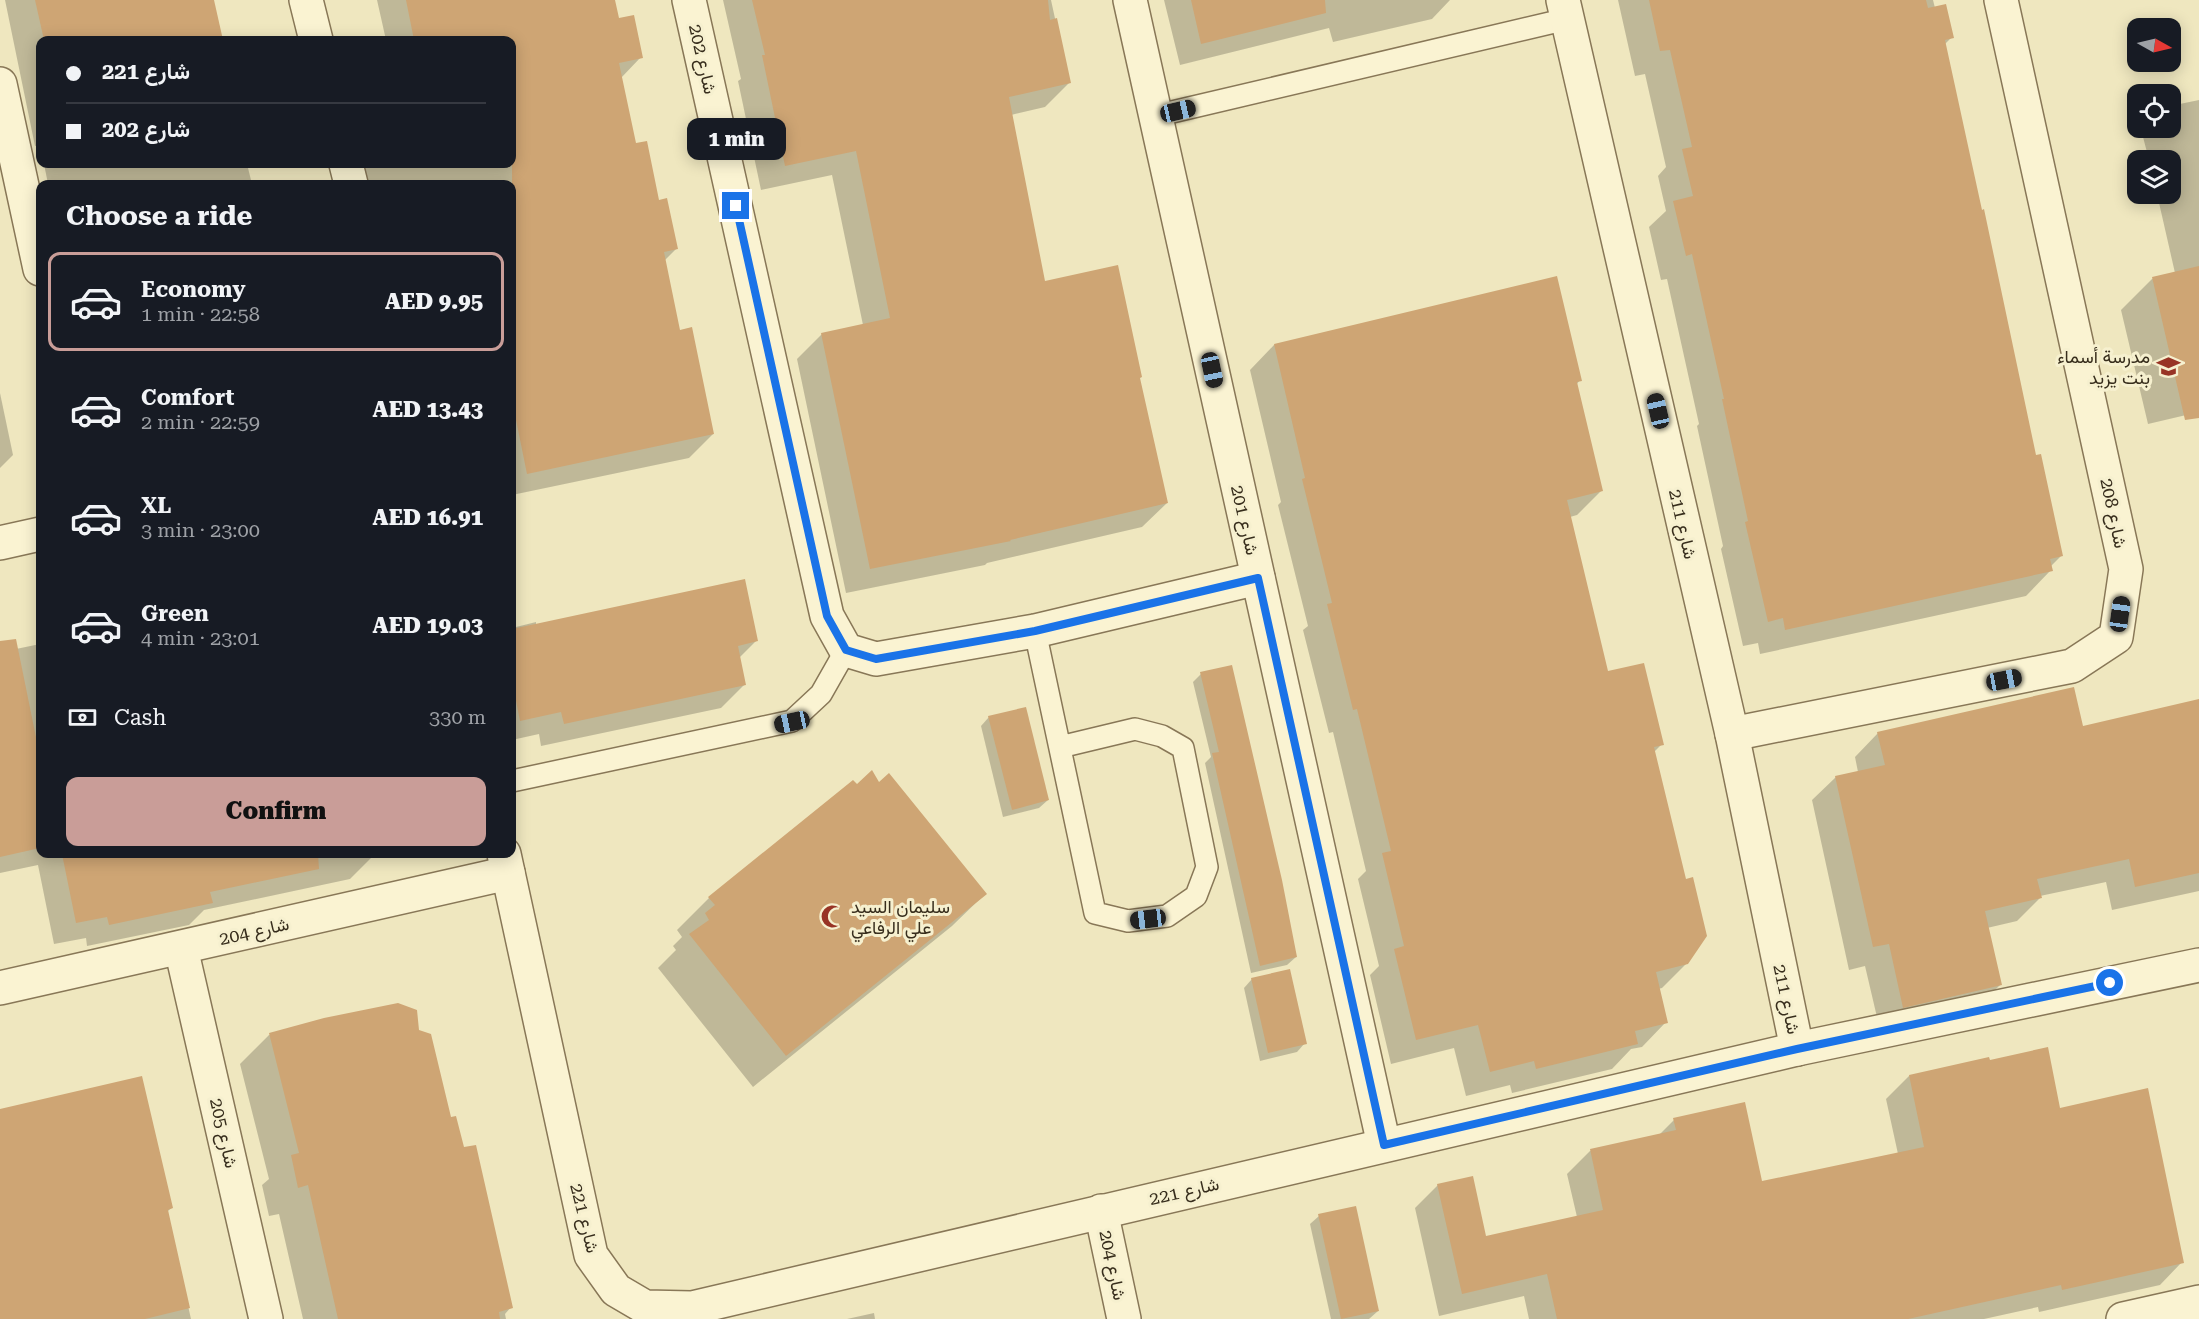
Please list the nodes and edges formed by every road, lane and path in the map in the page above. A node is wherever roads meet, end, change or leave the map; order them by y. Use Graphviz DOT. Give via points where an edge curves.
graph roads {
  1 [pos="306,0"];
  2 [pos="689,0"];
  3 [pos="1131,0"];
  4 [pos="2001,0"];
  5 [pos="1565,9"];
  6 [pos="315,36"];
  7 [pos="0,84"];
  8 [pos="1155,116"];
  9 [pos="36,250"];
  10 [pos="36,535"];
  11 [pos="0,543"];
  12 [pos="1258,578"];
  13 [pos="1035,631"];
  14 [pos="846,650"];
  15 [pos="1732,734"];
  16 [pos="1060,747"];
  17 [pos="516,780"];
  18 [pos="506,863"];
  19 [pos="181,948"];
  20 [pos="2199,964"];
  21 [pos="0,988"];
  22 [pos="1797,1049"];
  23 [pos="1384,1145"];
  24 [pos="1101,1211"];
  25 [pos="2199,1302"];
  26 [pos="266,1319"];
  27 [pos="1124,1319"];
  28 [pos="2123,1319"];
  1 -- 6 [label="street"];
  2 -- 14 [label="street, شارع 202" via="827,616"];
  3 -- 8 [label="street, شارع 201"];
  4 -- 15 [label="street, شارع 208" via="2126,569 2116,637 2072,666"];
  5 -- 8 [label="lane"];
  5 -- 15 [label="street, شارع 211"];
  7 -- 9 [label="street"];
  8 -- 12 [label="street, شارع 201"];
  10 -- 11 [label="street"];
  12 -- 13 [label="street"];
  12 -- 23 [label="street, شارع 201"];
  13 -- 14 [label="street" via="876,659"];
  13 -- 16 [label="lane"];
  14 -- 17 [label="lane" via="821,694 792,722"];
  15 -- 22 [label="street, شارع 211"];
  16 -- 16 [label="lane" via="1095,913 1128,921 1167,916 1196,896 1207,867 1183,748 1162,736 1135,729"];
  18 -- 19 [label="street, شارع 204"];
  18 -- 24 [label="street, شارع 221" via="591,1255 616,1290 645,1307 692,1308"];
  19 -- 21 [label="street, شارع 204"];
  19 -- 26 [label="street, شارع 205"];
  20 -- 22 [label="street, شارع 221"];
  22 -- 23 [label="street, شارع 221"];
  23 -- 24 [label="street, شارع 221"];
  24 -- 27 [label="street, شارع 204"];
  25 -- 28 [label="street"];
}
